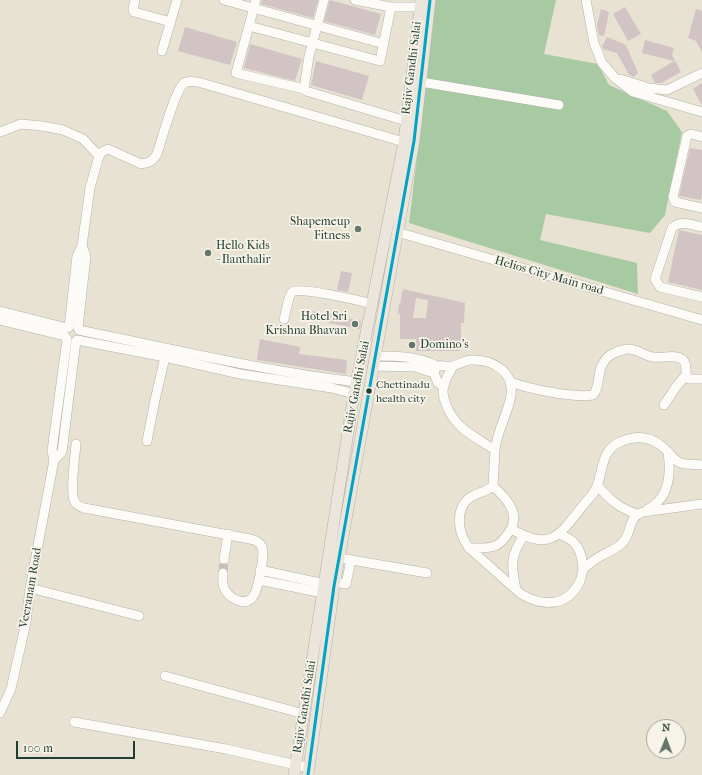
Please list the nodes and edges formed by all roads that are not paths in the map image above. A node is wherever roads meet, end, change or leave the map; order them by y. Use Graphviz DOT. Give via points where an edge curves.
graph roads {
  1 [pos="135,0"];
  2 [pos="177,0"];
  3 [pos="224,0"];
  4 [pos="324,0"];
  5 [pos="355,0"];
  6 [pos="586,0"];
  7 [pos="255,4"];
  8 [pos="425,4"];
  9 [pos="391,7"];
  10 [pos="171,22"];
  11 [pos="249,26"];
  12 [pos="317,26"];
  13 [pos="313,42"];
  14 [pos="384,44"];
  15 [pos="162,51"];
  16 [pos="702,72"];
  17 [pos="615,78"];
  18 [pos="421,82"];
  19 [pos="304,89"];
  20 [pos="559,105"];
  21 [pos="702,112"];
  22 [pos="406,121"];
  23 [pos="0,132"];
  24 [pos="702,136"];
  25 [pos="404,142"];
  26 [pos="99,156"];
  27 [pos="702,208"];
  28 [pos="702,227"];
  29 [pos="397,232"];
  30 [pos="702,297"];
  31 [pos="372,304"];
  32 [pos="0,311"];
  33 [pos="284,319"];
  34 [pos="0,320"];
  35 [pos="702,320"];
  36 [pos="72,334"];
  37 [pos="180,356"];
  38 [pos="165,357"];
  39 [pos="375,361"];
  40 [pos="249,365"];
  41 [pos="452,366"];
  42 [pos="435,370"];
  43 [pos="246,375"];
  44 [pos="686,375"];
  45 [pos="702,379"];
  46 [pos="357,382"];
  47 [pos="510,382"];
  48 [pos="443,386"];
  49 [pos="354,394"];
  50 [pos="664,405"];
  51 [pos="147,441"];
  52 [pos="76,444"];
  53 [pos="495,450"];
  54 [pos="668,452"];
  55 [pos="702,465"];
  56 [pos="493,486"];
  57 [pos="598,486"];
  58 [pos="702,504"];
  59 [pos="640,513"];
  60 [pos="511,529"];
  61 [pos="228,534"];
  62 [pos="559,534"];
  63 [pos="524,536"];
  64 [pos="469,548"];
  65 [pos="340,558"];
  66 [pos="224,559"];
  67 [pos="351,560"];
  68 [pos="583,568"];
  69 [pos="260,570"];
  70 [pos="223,573"];
  71 [pos="427,573"];
  72 [pos="259,580"];
  73 [pos="30,588"];
  74 [pos="330,588"];
  75 [pos="516,589"];
  76 [pos="138,616"];
  77 [pos="165,676"];
  78 [pos="0,713"];
  79 [pos="304,714"];
  80 [pos="74,722"];
  81 [pos="295,770"];
  82 [pos="308,771"];
  1 -- 10 [label="street" via="134,12"];
  2 -- 10 [label="street"];
  3 -- 7 [label="street"];
  4 -- 12 [label="street"];
  5 -- 9 [label="street"];
  6 -- 17 [label="street" via="594,43 602,63"];
  7 -- 11 [label="street"];
  7 -- 12 [label="street"];
  8 -- 9 [label="street"];
  8 -- 18 [label="main road, Rajiv Gandhi Salai"];
  8 -- 22 [label="main road, Rajiv Gandhi Salai"];
  9 -- 14 [label="street"];
  10 -- 15 [label="street"];
  11 -- 13 [label="street"];
  11 -- 19 [label="street" via="236,72"];
  12 -- 13 [label="street"];
  12 -- 14 [label="street"];
  13 -- 14 [label="street" via="380,61"];
  13 -- 19 [label="street"];
  16 -- 17 [label="street" via="667,90 649,88"];
  17 -- 21 [label="street" via="633,92"];
  18 -- 20 [label="street"];
  18 -- 29 [label="main road, Rajiv Gandhi Salai" via="414,141"];
  19 -- 22 [label="street"];
  22 -- 25 [label="main road, Rajiv Gandhi Salai"];
  23 -- 26 [label="street" via="21,124 63,130 83,139"];
  24 -- 27 [label="street" via="687,136 673,197 675,202"];
  25 -- 26 [label="street" via="198,82 188,82 184,83 177,95 154,160 141,164 108,149"];
  25 -- 31 [label="main road, Rajiv Gandhi Salai"];
  26 -- 36 [label="street, Veeranam Road" via="90,188 82,246 77,256"];
  28 -- 30 [label="street" via="683,223 672,228 655,279 660,287"];
  29 -- 35 [label="street, Helios City Main road"];
  29 -- 39 [label="main road, Rajiv Gandhi Salai"];
  31 -- 33 [label="street" via="295,290 290,296"];
  31 -- 46 [label="main road, Rajiv Gandhi Salai"];
  32 -- 36 [label="street"];
  34 -- 36 [label="street"];
  36 -- 37 [label="street"];
  36 -- 38 [label="street"];
  36 -- 73 [label="street, Veeranam Road" via="62,452 54,460"];
  37 -- 38 [label="street"];
  37 -- 40 [label="street"];
  37 -- 43 [label="street"];
  38 -- 51 [label="street"];
  39 -- 42 [label="street" via="399,356 419,358"];
  39 -- 65 [label="main road, Rajiv Gandhi Salai"];
  40 -- 43 [label="street"];
  40 -- 46 [label="street"];
  41 -- 42 [label="street"];
  41 -- 47 [label="street" via="471,360 494,364 504,370"];
  41 -- 48 [label="street"];
  42 -- 48 [label="street" via="438,383"];
  43 -- 49 [label="street" via="332,388"];
  44 -- 45 [label="street" via="690,379"];
  44 -- 47 [label="street" via="683,360 677,357 654,357 626,349 606,359 601,369 597,390 593,395 564,394 527,388"];
  44 -- 50 [label="street"];
  46 -- 49 [label="main road, Rajiv Gandhi Salai"];
  47 -- 53 [label="street" via="512,390 496,439"];
  48 -- 53 [label="street" via="444,399 453,420"];
  49 -- 74 [label="main road, Rajiv Gandhi Salai"];
  52 -- 61 [label="street" via="73,493 78,505"];
  53 -- 56 [label="street"];
  54 -- 55 [label="street" via="680,462"];
  54 -- 57 [label="street" via="659,443 647,438 618,442 611,448 603,463"];
  54 -- 59 [label="street" via="669,471 665,494 660,502"];
  56 -- 60 [label="street" via="503,495 511,508 514,516"];
  56 -- 64 [label="street" via="469,498 460,514 461,532"];
  57 -- 59 [label="street" via="608,498 624,509"];
  57 -- 62 [label="street" via="573,520"];
  58 -- 59 [label="street"];
  59 -- 68 [label="street" via="632,521 629,533 617,548 601,555"];
  60 -- 63 [label="street"];
  60 -- 64 [label="street" via="498,546"];
  61 -- 66 [label="street"];
  61 -- 69 [label="street" via="260,544 263,553"];
  62 -- 63 [label="street" via="542,540"];
  62 -- 68 [label="street" via="567,536 575,544 581,554"];
  63 -- 75 [label="street" via="515,549 512,562"];
  64 -- 75 [label="street"];
  65 -- 67 [label="street"];
  65 -- 74 [label="main road, Rajiv Gandhi Salai"];
  67 -- 71 [label="street"];
  67 -- 74 [label="street" via="346,584"];
  68 -- 75 [label="street" via="580,581 571,594 556,603 530,600"];
  69 -- 72 [label="street"];
  69 -- 74 [label="street"];
  70 -- 72 [label="street" via="224,589 231,597 241,601 253,597"];
  72 -- 74 [label="street"];
  73 -- 76 [label="street"];
  73 -- 78 [label="street, Veeranam Road" via="26,622 11,689"];
  74 -- 79 [label="main road, Rajiv Gandhi Salai"];
  74 -- 82 [label="main road, Rajiv Gandhi Salai"];
  77 -- 79 [label="street"];
  79 -- 81 [label="main road, Rajiv Gandhi Salai"];
  80 -- 81 [label="street" via="226,749"];
  81 -- 82 [label="street"];
}
